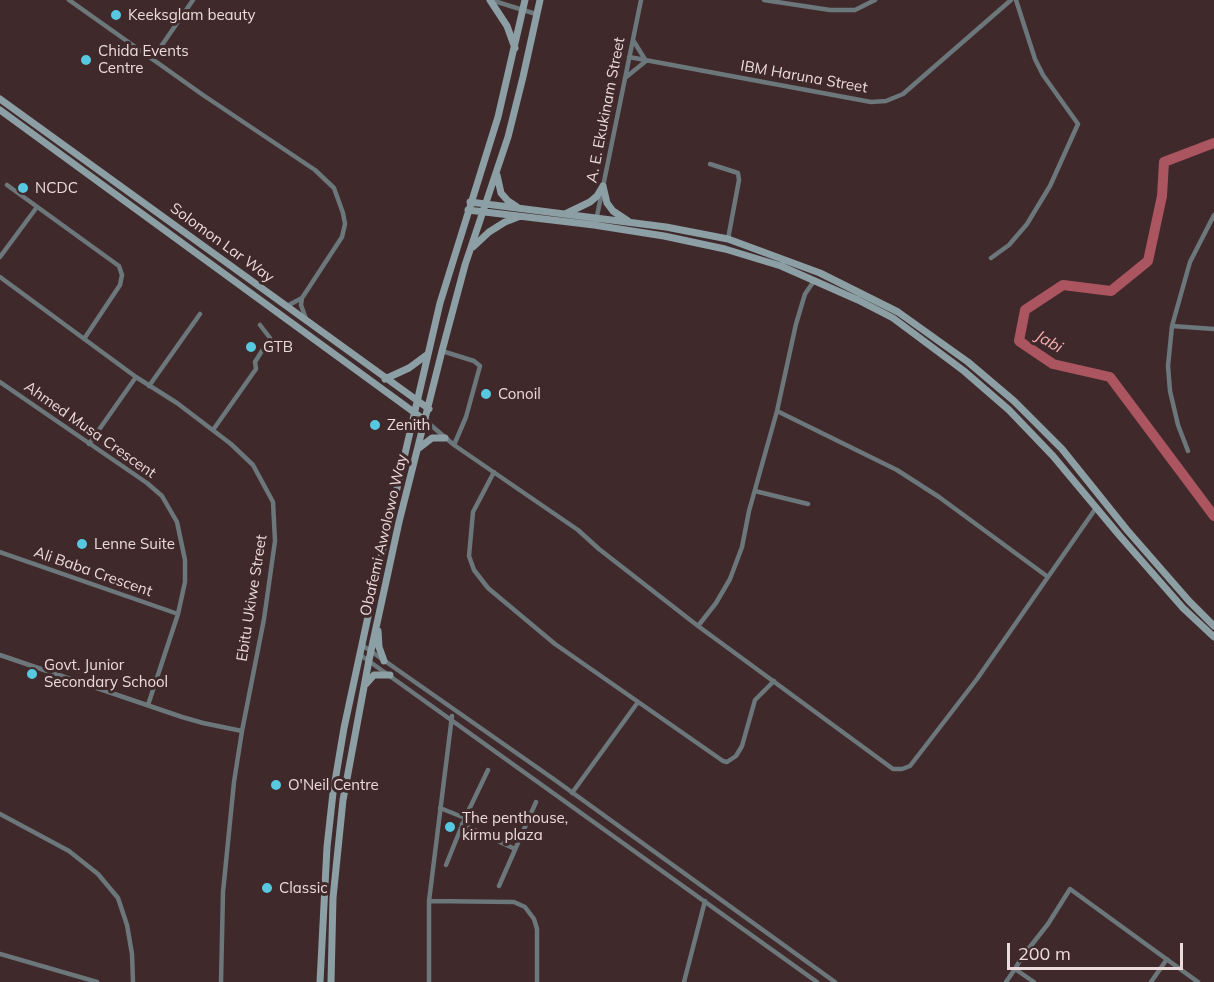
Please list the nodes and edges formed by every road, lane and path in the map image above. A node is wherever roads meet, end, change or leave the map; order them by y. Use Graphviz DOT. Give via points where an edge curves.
graph roads {
  1 [pos="69,0"];
  2 [pos="193,0"];
  3 [pos="490,0"];
  4 [pos="525,0"];
  5 [pos="540,0"];
  6 [pos="641,0"];
  7 [pos="764,0"];
  8 [pos="875,0"];
  9 [pos="1011,0"];
  10 [pos="1016,0"];
  11 [pos="523,11"];
  12 [pos="537,14"];
  13 [pos="633,40"];
  14 [pos="515,48"];
  15 [pos="629,57"];
  16 [pos="153,58"];
  17 [pos="646,60"];
  18 [pos="625,78"];
  19 [pos="0,99"];
  20 [pos="0,110"];
  21 [pos="710,164"];
  22 [pos="497,170"];
  23 [pos="7,185"];
  24 [pos="603,186"];
  25 [pos="470,202"];
  26 [pos="38,207"];
  27 [pos="484,208"];
  28 [pos="468,210"];
  29 [pos="522,213"];
  30 [pos="565,215"];
  31 [pos="1214,215"];
  32 [pos="595,222"];
  33 [pos="632,223"];
  34 [pos="728,239"];
  35 [pos="470,252"];
  36 [pos="0,257"];
  37 [pos="991,258"];
  38 [pos="0,277"];
  39 [pos="814,280"];
  40 [pos="302,298"];
  41 [pos="287,306"];
  42 [pos="200,314"];
  43 [pos="306,320"];
  44 [pos="260,325"];
  45 [pos="1172,326"];
  46 [pos="912,327"];
  47 [pos="1214,329"];
  48 [pos="84,339"];
  49 [pos="442,351"];
  50 [pos="428,354"];
  51 [pos="136,377"];
  52 [pos="385,380"];
  53 [pos="1,384"];
  54 [pos="149,386"];
  55 [pos="417,402"];
  56 [pos="429,409"];
  57 [pos="777,411"];
  58 [pos="414,414"];
  59 [pos="426,421"];
  60 [pos="213,430"];
  61 [pos="445,438"];
  62 [pos="90,444"];
  63 [pos="454,445"];
  64 [pos="419,448"];
  65 [pos="1188,451"];
  66 [pos="494,472"];
  67 [pos="755,491"];
  68 [pos="808,504"];
  69 [pos="1096,508"];
  70 [pos="0,552"];
  71 [pos="1048,578"];
  72 [pos="178,614"];
  73 [pos="379,615"];
  74 [pos="698,626"];
  75 [pos="1214,626"];
  76 [pos="1214,637"];
  77 [pos="362,645"];
  78 [pos="371,651"];
  79 [pos="359,654"];
  80 [pos="0,655"];
  81 [pos="369,660"];
  82 [pos="384,661"];
  83 [pos="390,675"];
  84 [pos="774,681"];
  85 [pos="363,688"];
  86 [pos="638,702"];
  87 [pos="148,705"];
  88 [pos="453,710"];
  89 [pos="452,719"];
  90 [pos="242,730"];
  91 [pos="488,770"];
  92 [pos="572,793"];
  93 [pos="536,802"];
  94 [pos="440,808"];
  95 [pos="0,814"];
  96 [pos="465,818"];
  97 [pos="462,824"];
  98 [pos="515,849"];
  99 [pos="446,865"];
  100 [pos="499,886"];
  101 [pos="705,900"];
  102 [pos="429,901"];
  103 [pos="0,954"];
  104 [pos="1167,959"];
  105 [pos="1015,969"];
  106 [pos="97,982"];
  107 [pos="133,982"];
  108 [pos="221,982"];
  109 [pos="320,982"];
  110 [pos="331,982"];
  111 [pos="429,982"];
  112 [pos="537,982"];
  113 [pos="684,982"];
  114 [pos="817,982"];
  115 [pos="835,982"];
  116 [pos="1006,982"];
  117 [pos="1034,982"];
  118 [pos="1151,982"];
  119 [pos="1198,982"];
  1 -- 16 [label="street"];
  2 -- 16 [label="street"];
  3 -- 11 [label="street"];
  3 -- 14 [label="main road" via="507,26"];
  4 -- 11 [label="main road, Obafemi Awolowo Way"];
  5 -- 12 [label="main road, Obafemi Awolowo Way"];
  6 -- 13 [label="street, A. E. Ekukinam Street"];
  7 -- 8 [label="street" via="855,10"];
  9 -- 17 [label="street, IBM Haruna Street" via="903,94 886,101 871,102"];
  10 -- 37 [label="street" via="1035,59 1078,124 1050,186 1027,224"];
  11 -- 12 [label="street"];
  11 -- 14 [label="main road, Obafemi Awolowo Way"];
  12 -- 22 [label="main road, Obafemi Awolowo Way" via="524,77"];
  13 -- 15 [label="street, A. E. Ekukinam Street"];
  13 -- 17 [label="street"];
  14 -- 25 [label="main road, Obafemi Awolowo Way" via="498,117"];
  15 -- 17 [label="street, IBM Haruna Street"];
  15 -- 18 [label="street, A. E. Ekukinam Street"];
  16 -- 40 [label="street" via="315,170 334,188 345,224 342,237"];
  17 -- 18 [label="street"];
  18 -- 24 [label="street, A. E. Ekukinam Street"];
  19 -- 41 [label="main road, Solomon Lar Way"];
  20 -- 58 [label="main road, Solomon Lar Way"];
  21 -- 34 [label="street" via="738,173"];
  22 -- 27 [label="main road, Obafemi Awolowo Way"];
  22 -- 29 [label="main road" via="501,193"];
  23 -- 26 [label="street"];
  24 -- 30 [label="main road" via="590,202"];
  24 -- 32 [label="street, A. E. Ekukinam Street"];
  24 -- 33 [label="main road" via="607,203"];
  25 -- 27 [label="main road"];
  25 -- 28 [label="main road, Obafemi Awolowo Way"];
  26 -- 36 [label="street"];
  26 -- 48 [label="street" via="119,266 120,285"];
  27 -- 28 [label="main road"];
  27 -- 29 [label="main road"];
  27 -- 35 [label="main road, Obafemi Awolowo Way"];
  28 -- 50 [label="main road, Obafemi Awolowo Way"];
  29 -- 30 [label="main road"];
  29 -- 32 [label="main road"];
  29 -- 35 [label="main road" via="489,232"];
  30 -- 32 [label="main road"];
  31 -- 45 [label="street" via="1190,262"];
  32 -- 33 [label="main road"];
  32 -- 39 [label="main road" via="725,249"];
  33 -- 34 [label="main road"];
  34 -- 46 [label="main road" via="820,273 898,312"];
  35 -- 49 [label="main road, Obafemi Awolowo Way"];
  38 -- 48 [label="street, Ebitu Ukiwe Street"];
  39 -- 46 [label="main road"];
  39 -- 57 [label="street" via="805,294 796,324"];
  40 -- 41 [label="street"];
  40 -- 43 [label="street"];
  41 -- 43 [label="main road, Solomon Lar Way"];
  42 -- 54 [label="street"];
  43 -- 52 [label="main road, Solomon Lar Way"];
  44 -- 60 [label="street" via="270,338 255,362 256,369"];
  45 -- 47 [label="street"];
  45 -- 65 [label="street" via="1170,391"];
  46 -- 69 [label="main road" via="1008,410"];
  46 -- 75 [label="main road" via="984,375 1014,401 1062,449 1127,530"];
  48 -- 51 [label="street, Ebitu Ukiwe Street"];
  49 -- 56 [label="main road, Obafemi Awolowo Way"];
  49 -- 63 [label="street" via="480,366"];
  50 -- 52 [label="main road"];
  50 -- 55 [label="main road, Obafemi Awolowo Way"];
  51 -- 54 [label="street, Ebitu Ukiwe Street"];
  51 -- 62 [label="street"];
  52 -- 55 [label="main road, Solomon Lar Way"];
  53 -- 62 [label="street, Ahmed Musa Crescent"];
  54 -- 60 [label="street, Ebitu Ukiwe Street"];
  55 -- 56 [label="main road, Solomon Lar Way"];
  55 -- 58 [label="main road, Obafemi Awolowo Way"];
  56 -- 59 [label="main road, Obafemi Awolowo Way"];
  57 -- 67 [label="street"];
  57 -- 71 [label="street" via="897,470"];
  58 -- 59 [label="main road, Solomon Lar Way"];
  58 -- 77 [label="main road, Obafemi Awolowo Way"];
  59 -- 61 [label="street"];
  59 -- 64 [label="main road, Obafemi Awolowo Way"];
  60 -- 90 [label="street, Ebitu Ukiwe Street" via="254,465 273,502 275,515 264,619"];
  61 -- 63 [label="street"];
  61 -- 64 [label="main road" via="432,438"];
  62 -- 72 [label="street, Ahmed Musa Crescent" via="147,483 170,507 185,560"];
  63 -- 66 [label="street"];
  64 -- 73 [label="main road, Obafemi Awolowo Way"];
  66 -- 74 [label="street" via="578,530"];
  66 -- 86 [label="street" via="472,520 469,556 474,570 489,588 555,644"];
  67 -- 68 [label="street"];
  67 -- 74 [label="street" via="730,579"];
  69 -- 71 [label="street"];
  69 -- 76 [label="main road" via="1183,608"];
  70 -- 72 [label="street, Ali Baba Crescent"];
  71 -- 84 [label="street" via="977,679 907,768 893,769"];
  72 -- 87 [label="street, Ahmed Musa Crescent"];
  73 -- 78 [label="main road, Obafemi Awolowo Way"];
  73 -- 82 [label="main road" via="379,647"];
  74 -- 84 [label="street"];
  77 -- 78 [label="street"];
  77 -- 79 [label="main road, Obafemi Awolowo Way"];
  78 -- 81 [label="main road, Obafemi Awolowo Way"];
  78 -- 82 [label="street"];
  79 -- 81 [label="street"];
  79 -- 109 [label="main road, Obafemi Awolowo Way" via="333,793 324,876"];
  80 -- 87 [label="street"];
  81 -- 83 [label="street"];
  81 -- 85 [label="main road, Obafemi Awolowo Way"];
  82 -- 88 [label="street"];
  83 -- 85 [label="main road" via="374,675"];
  83 -- 89 [label="street"];
  84 -- 86 [label="street" via="755,700 742,746 727,762"];
  85 -- 110 [label="main road, Obafemi Awolowo Way" via="339,832"];
  86 -- 92 [label="street"];
  87 -- 90 [label="street" via="203,723"];
  88 -- 89 [label="street"];
  88 -- 92 [label="street"];
  89 -- 94 [label="street"];
  89 -- 101 [label="street"];
  90 -- 108 [label="street, Ebitu Ukiwe Street" via="223,892"];
  91 -- 96 [label="street"];
  92 -- 115 [label="street"];
  93 -- 98 [label="street"];
  94 -- 96 [label="street"];
  94 -- 102 [label="street"];
  95 -- 107 [label="street" via="69,851 98,874 118,898 127,925"];
  96 -- 97 [label="street"];
  97 -- 98 [label="street"];
  97 -- 99 [label="street"];
  98 -- 100 [label="street"];
  101 -- 113 [label="street"];
  101 -- 114 [label="street"];
  102 -- 111 [label="street"];
  102 -- 112 [label="street" via="514,902 525,907 537,929"];
  103 -- 106 [label="street"];
  104 -- 105 [label="street" via="1070,889"];
  104 -- 118 [label="street"];
  104 -- 119 [label="street"];
  105 -- 116 [label="street"];
  105 -- 117 [label="street"];
}
